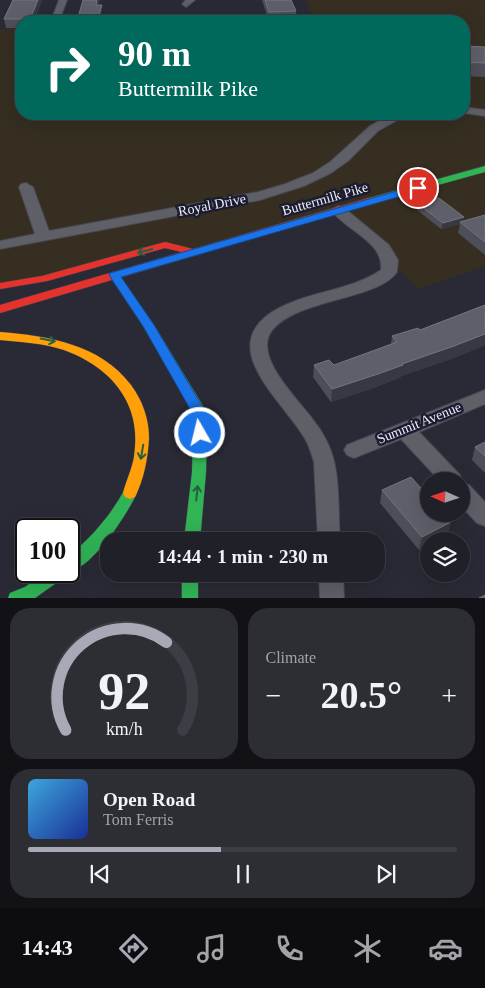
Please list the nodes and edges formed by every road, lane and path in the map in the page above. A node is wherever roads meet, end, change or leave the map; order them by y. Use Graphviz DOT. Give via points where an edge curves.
graph roads {
  1 [pos="62,0"];
  2 [pos="57,15"];
  3 [pos="470,111"];
  4 [pos="485,113"];
  5 [pos="386,120"];
  6 [pos="485,169"];
  7 [pos="26,187"];
  8 [pos="338,210"];
  9 [pos="44,238"];
  10 [pos="0,245"];
  11 [pos="192,252"];
  12 [pos="114,275"];
  13 [pos="0,286"];
  14 [pos="0,309"];
  15 [pos="0,336"];
  16 [pos="485,397"];
  17 [pos="405,430"];
  18 [pos="354,450"];
  19 [pos="444,472"];
  20 [pos="470,501"];
  21 [pos="485,517"];
  22 [pos="193,532"];
  23 [pos="328,532"];
  24 [pos="80,557"];
  25 [pos="190,582"];
  26 [pos="331,582"];
  27 [pos="43,583"];
  28 [pos="16,598"];
  29 [pos="190,598"];
  30 [pos="332,598"];
  1 -- 2 [label="street"];
  3 -- 4 [label="street"];
  5 -- 9 [label="street, Royal Drive" via="336,164 297,185 260,196"];
  6 -- 8 [label="main road, Buttermilk Pike"];
  7 -- 9 [label="street"];
  8 -- 11 [label="main road, Buttermilk Pike"];
  8 -- 23 [label="street" via="384,248 390,260 388,272 373,283 299,306 273,319 259,336 258,354 310,429 322,452"];
  9 -- 10 [label="street, Royal Drive"];
  11 -- 12 [label="main road, Buttermilk Pike"];
  11 -- 13 [label="main road, one-way" via="165,245 42,279"];
  12 -- 14 [label="main road, Buttermilk Pike"];
  22 -- 12 [label="main road, one-way" via="200,433 196,406"];
  15 -- 24 [label="main road, one-way" via="62,343 108,366 134,396 144,438 137,480 112,526"];
  16 -- 17 [label="street, Summit Avenue"];
  17 -- 18 [label="street, Summit Avenue"];
  17 -- 19 [label="street"];
  20 -- 21 [label="street"];
  25 -- 29 [label="main road"];
  26 -- 30 [label="street"];
  27 -- 28 [label="main road"];
}
